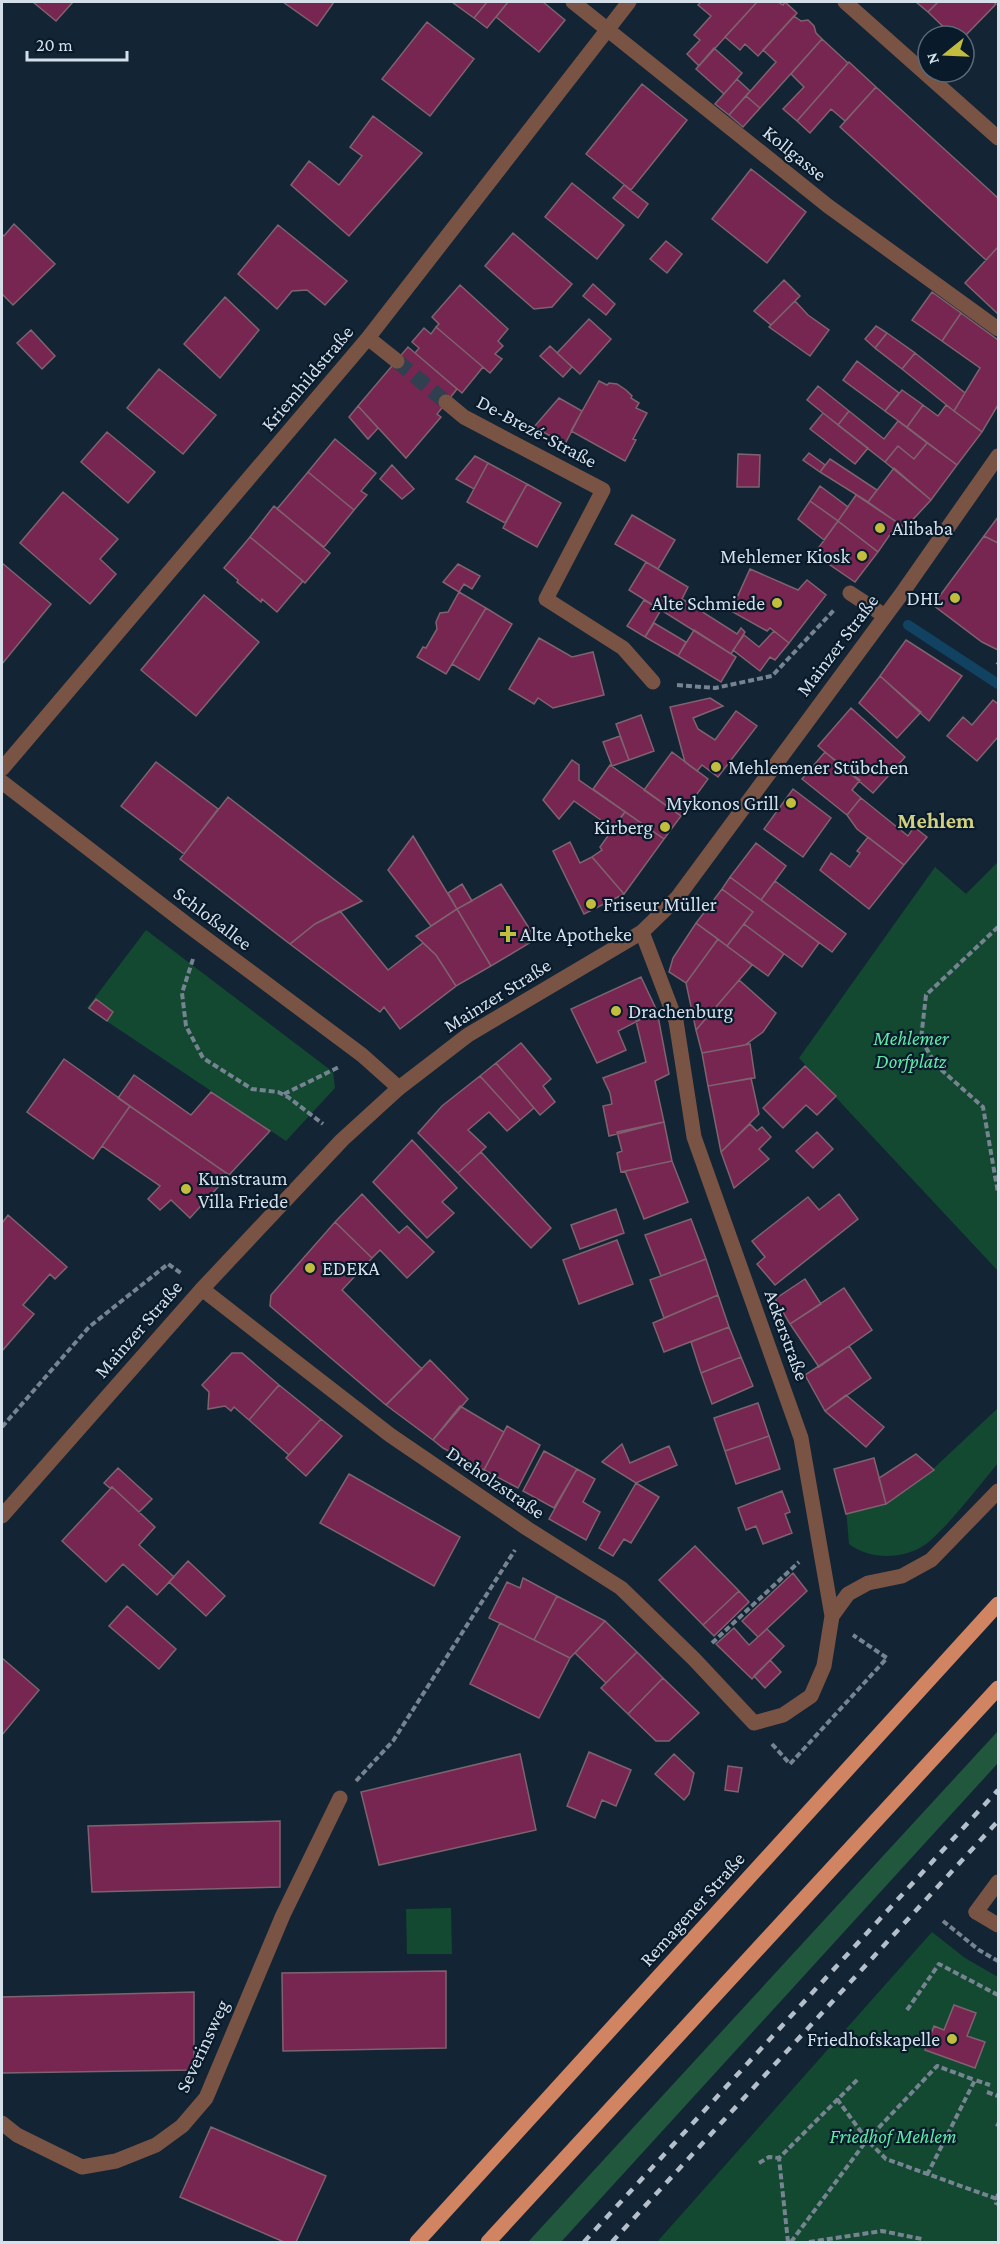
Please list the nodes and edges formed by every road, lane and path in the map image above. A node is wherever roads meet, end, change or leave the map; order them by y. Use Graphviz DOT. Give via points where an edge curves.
graph roads {
  1 [pos="573,2"];
  2 [pos="629,2"];
  3 [pos="845,2"];
  4 [pos="608,30"];
  5 [pos="999,138"];
  6 [pos="999,329"];
  7 [pos="368,338"];
  8 [pos="397,361"];
  9 [pos="446,402"];
  10 [pos="999,456"];
  11 [pos="850,594"];
  12 [pos="885,616"];
  13 [pos="653,682"];
  14 [pos="2,769"];
  15 [pos="2,782"];
  16 [pos="999,927"];
  17 [pos="642,932"];
  18 [pos="202,936"];
  19 [pos="362,1055"];
  20 [pos="399,1088"];
  21 [pos="283,1095"];
  22 [pos="342,1140"];
  23 [pos="999,1193"];
  24 [pos="202,1289"];
  25 [pos="2,1427"];
  26 [pos="999,1491"];
  27 [pos="2,1516"];
  28 [pos="528,1529"];
  29 [pos="820,1544"];
  30 [pos="999,1604"];
  31 [pos="832,1618"];
  32 [pos="694,1659"];
  33 [pos="999,1688"];
  34 [pos="754,1723"];
  35 [pos="767,1740"];
  36 [pos="340,1798"];
  37 [pos="999,1882"];
  38 [pos="944,1921"];
  39 [pos="999,1925"];
  40 [pos="999,1961"];
  41 [pos="999,1995"];
  42 [pos="907,2010"];
  43 [pos="858,2079"];
  44 [pos="975,2080"];
  45 [pos="990,2085"];
  46 [pos="987,2092"];
  47 [pos="999,2096"];
  48 [pos="837,2099"];
  49 [pos="2,2123"];
  50 [pos="867,2140"];
  51 [pos="779,2158"];
  52 [pos="759,2163"];
  53 [pos="927,2175"];
  54 [pos="998,2199"];
  55 [pos="922,2239"];
  56 [pos="417,2242"];
  57 [pos="488,2242"];
  58 [pos="790,2242"];
  59 [pos="809,2242"];
  1 -- 4 [label="street, Kollgasse"];
  2 -- 4 [label="street, Kriemhildstraße"];
  3 -- 5 [label="street"];
  4 -- 6 [label="street, Kollgasse" via="828,206"];
  4 -- 7 [label="street, Kriemhildstraße"];
  7 -- 8 [label="street"];
  7 -- 14 [label="street, Kriemhildstraße"];
  9 -- 13 [label="street, De-Brezé-Straße" via="464,417 603,490 546,599 623,648"];
  10 -- 12 [label="street, Mainzer Straße"];
  11 -- 12 [label="street"];
  11 -- 13 [label="path" via="772,676 715,688"];
  12 -- 17 [label="street, Mainzer Straße" via="677,898"];
  15 -- 18 [label="street, Schloßallee"];
  16 -- 23 [label="path" via="926,994 921,1039 936,1065 983,1107"];
  17 -- 20 [label="street, Mainzer Straße" via="468,1035"];
  17 -- 29 [label="street, Ackerstraße" via="676,1021 694,1137 801,1438"];
  18 -- 19 [label="street, Schloßallee"];
  18 -- 21 [label="path" via="182,993 186,1026 203,1058 252,1089"];
  19 -- 20 [label="street, Schloßallee"];
  19 -- 21 [label="path"];
  20 -- 22 [label="street, Mainzer Straße"];
  21 -- 22 [label="path"];
  22 -- 24 [label="street, Mainzer Straße"];
  24 -- 25 [label="path" via="168,1264 89,1327"];
  24 -- 27 [label="street, Mainzer Straße"];
  24 -- 28 [label="street, Dreholzstraße" via="390,1434"];
  26 -- 31 [label="street" via="930,1560 902,1576 868,1583 848,1594"];
  28 -- 32 [label="street, Dreholzstraße" via="621,1588"];
  28 -- 36 [label="path" via="393,1741"];
  29 -- 31 [label="street, Ackerstraße"];
  29 -- 32 [label="path"];
  30 -- 56 [label="main road, Remagener Straße"];
  31 -- 34 [label="street, Ackerstraße" via="824,1666 811,1696 783,1715"];
  31 -- 35 [label="path" via="887,1658 790,1764"];
  32 -- 34 [label="street, Dreholzstraße"];
  33 -- 57 [label="main road"];
  36 -- 49 [label="street, Severinsweg" via="283,1915 206,2098 182,2126 156,2145 116,2161 82,2167 17,2135"];
  37 -- 39 [label="street" via="976,1912"];
  38 -- 40 [label="path"];
  41 -- 42 [label="path" via="939,1964"];
  43 -- 48 [label="path"];
  44 -- 45 [label="path"];
  44 -- 50 [label="path" via="937,2066"];
  44 -- 53 [label="path"];
  46 -- 47 [label="path"];
  48 -- 50 [label="path"];
  48 -- 51 [label="path"];
  50 -- 53 [label="path" via="886,2159"];
  50 -- 58 [label="path"];
  51 -- 52 [label="path" via="769,2157"];
  51 -- 58 [label="path"];
  53 -- 54 [label="path"];
  55 -- 59 [label="path" via="882,2231"];
}
